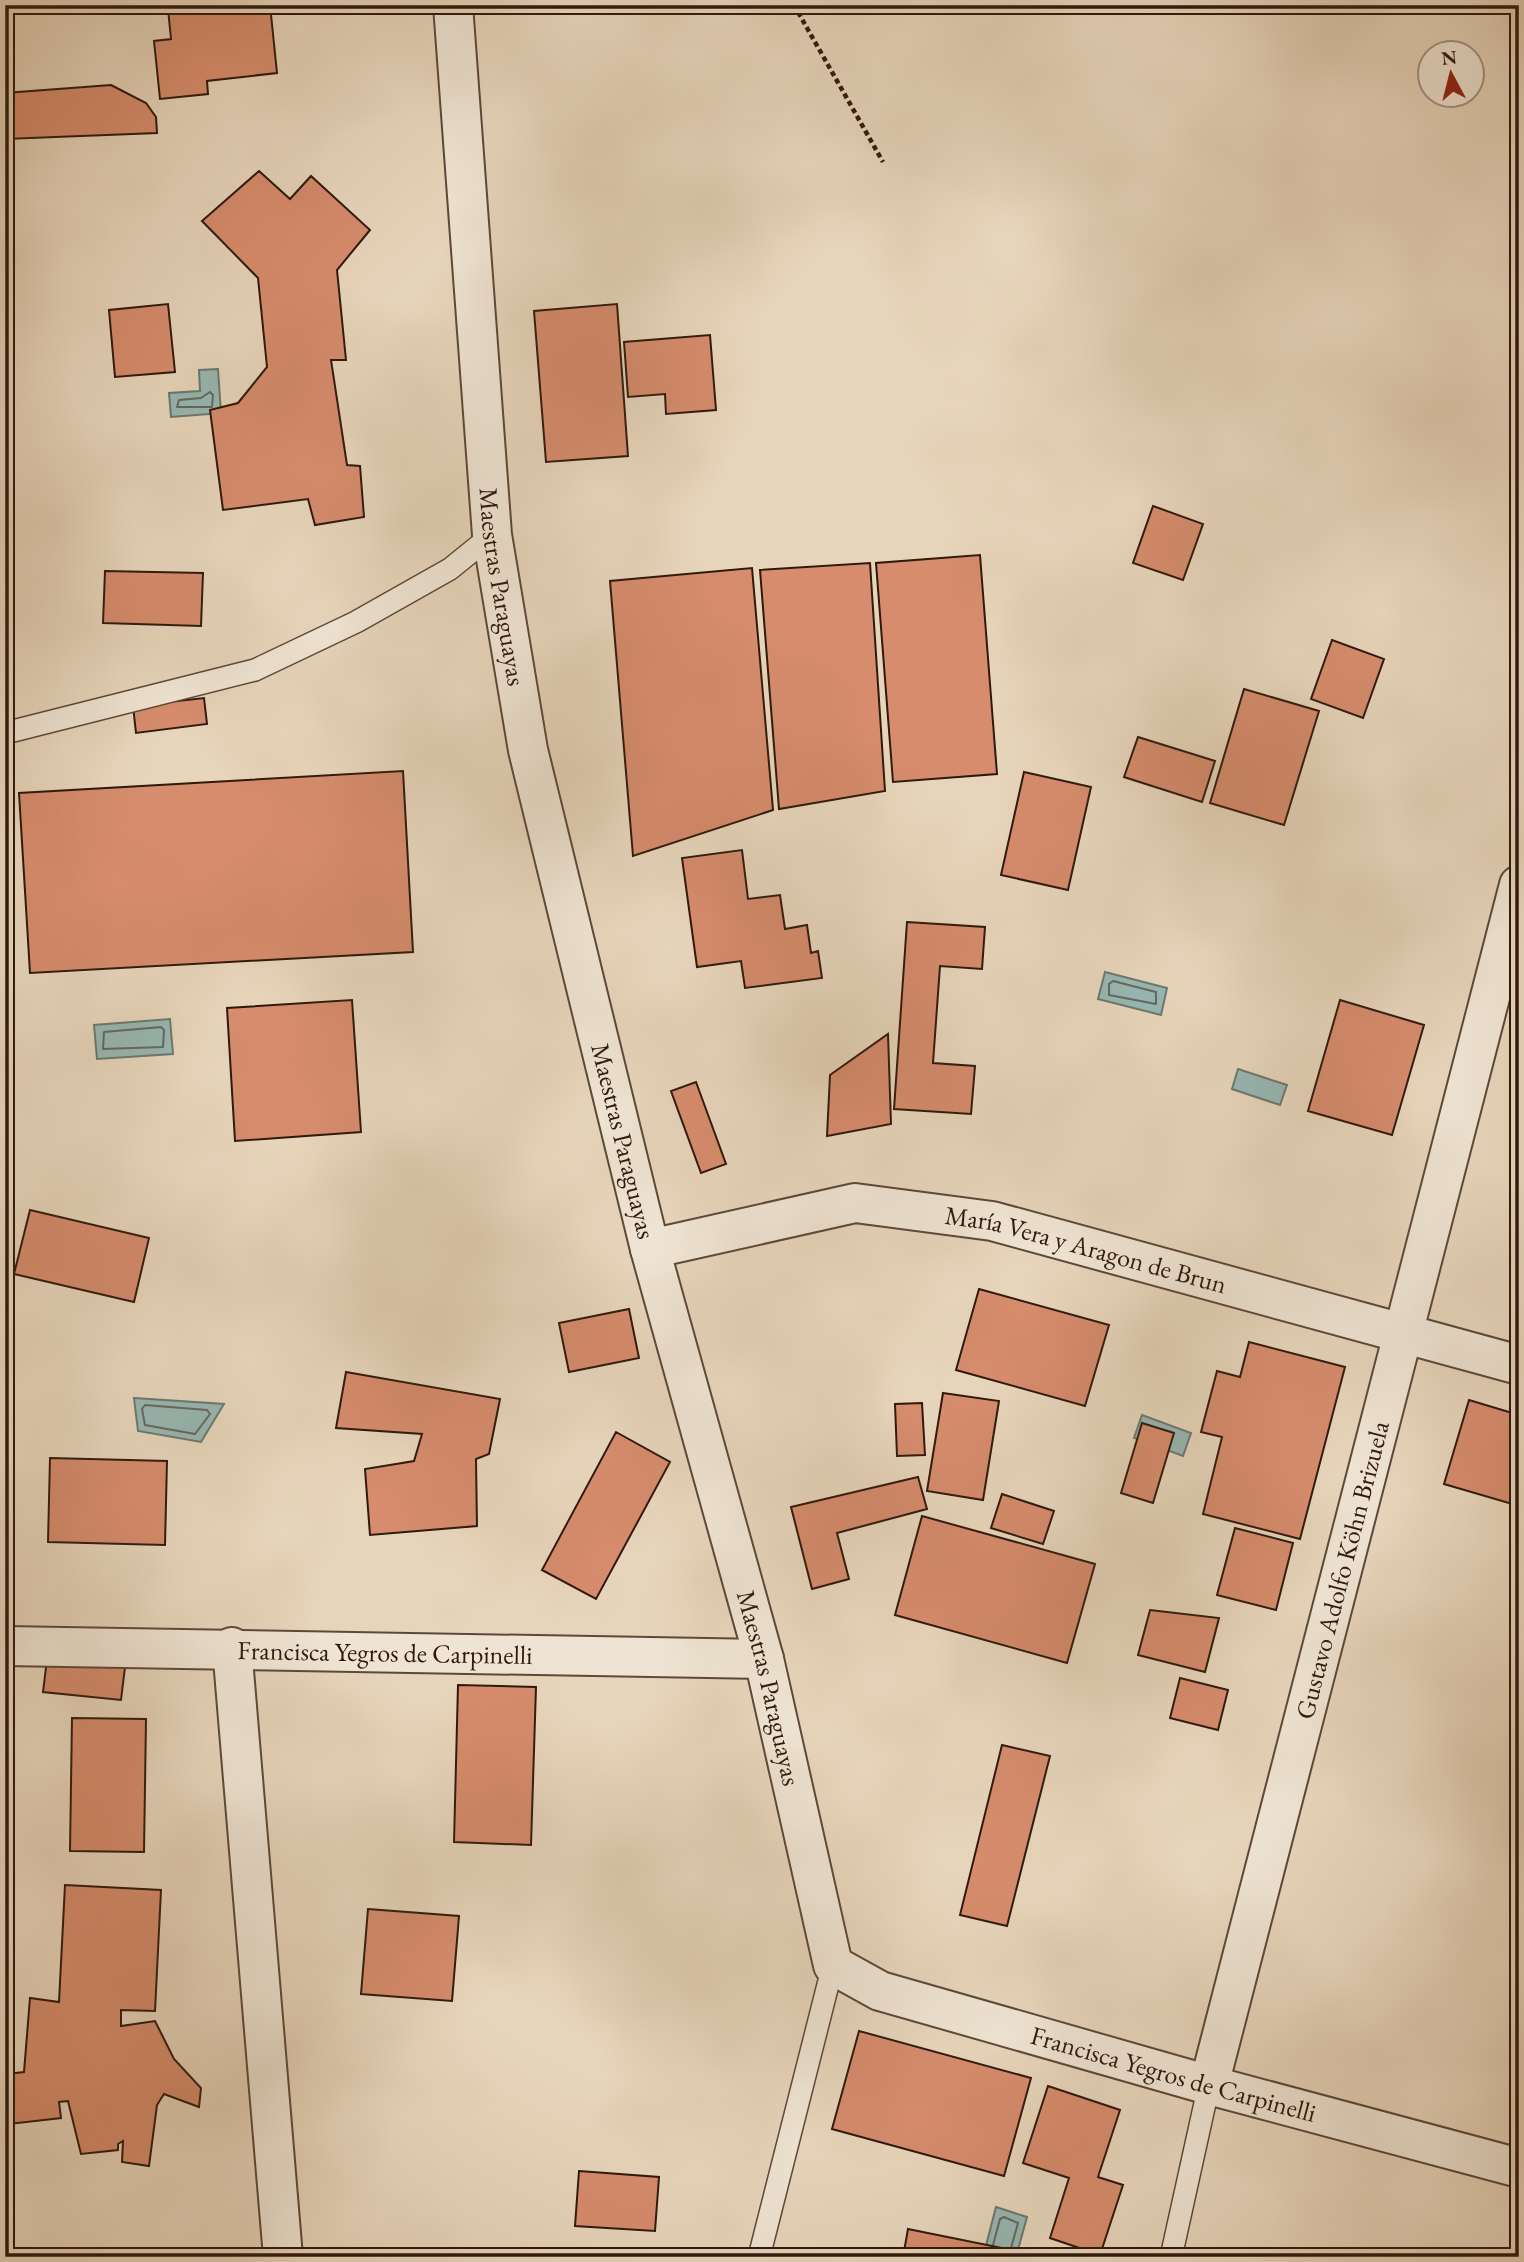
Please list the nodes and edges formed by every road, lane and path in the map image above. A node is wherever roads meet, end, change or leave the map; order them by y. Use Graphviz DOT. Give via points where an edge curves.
graph roads {
  1 [pos="453,5"];
  2 [pos="794,5"];
  3 [pos="883,162"];
  4 [pos="492,535"];
  5 [pos="5,733"];
  6 [pos="1519,885"];
  7 [pos="650,1249"];
  8 [pos="1403,1333"];
  9 [pos="1519,1365"];
  10 [pos="5,1646"];
  11 [pos="232,1647"];
  12 [pos="764,1659"];
  13 [pos="833,1965"];
  14 [pos="1209,2085"];
  15 [pos="1519,2168"];
  16 [pos="283,2257"];
  17 [pos="759,2257"];
  18 [pos="1171,2257"];
  1 -- 4 [label="street, Maestras Paraguayas"];
  2 -- 3 [label="path"];
  4 -- 5 [label="lane" via="450,569 415,589 255,670"];
  4 -- 7 [label="street, Maestras Paraguayas" via="528,750"];
  6 -- 8 [label="street, Gustavo Adolfo Köhn Brizuela"];
  7 -- 8 [label="street, María Vera y Aragon de Brun" via="855,1203 992,1222"];
  7 -- 12 [label="street, Maestras Paraguayas"];
  8 -- 9 [label="street, María Vera y Aragon de Brun"];
  8 -- 14 [label="street, Gustavo Adolfo Köhn Brizuela"];
  10 -- 11 [label="street, Francisca Yegros de Carpinelli"];
  11 -- 12 [label="street, Francisca Yegros de Carpinelli"];
  11 -- 16 [label="street"];
  12 -- 13 [label="street, Maestras Paraguayas"];
  13 -- 14 [label="street, Francisca Yegros de Carpinelli" via="880,1991"];
  13 -- 17 [label="lane, Maestras Paraguayas"];
  14 -- 15 [label="street, Francisca Yegros de Carpinelli"];
  14 -- 18 [label="lane, Gustavo Adolfo Köhn Brizuela"];
}
